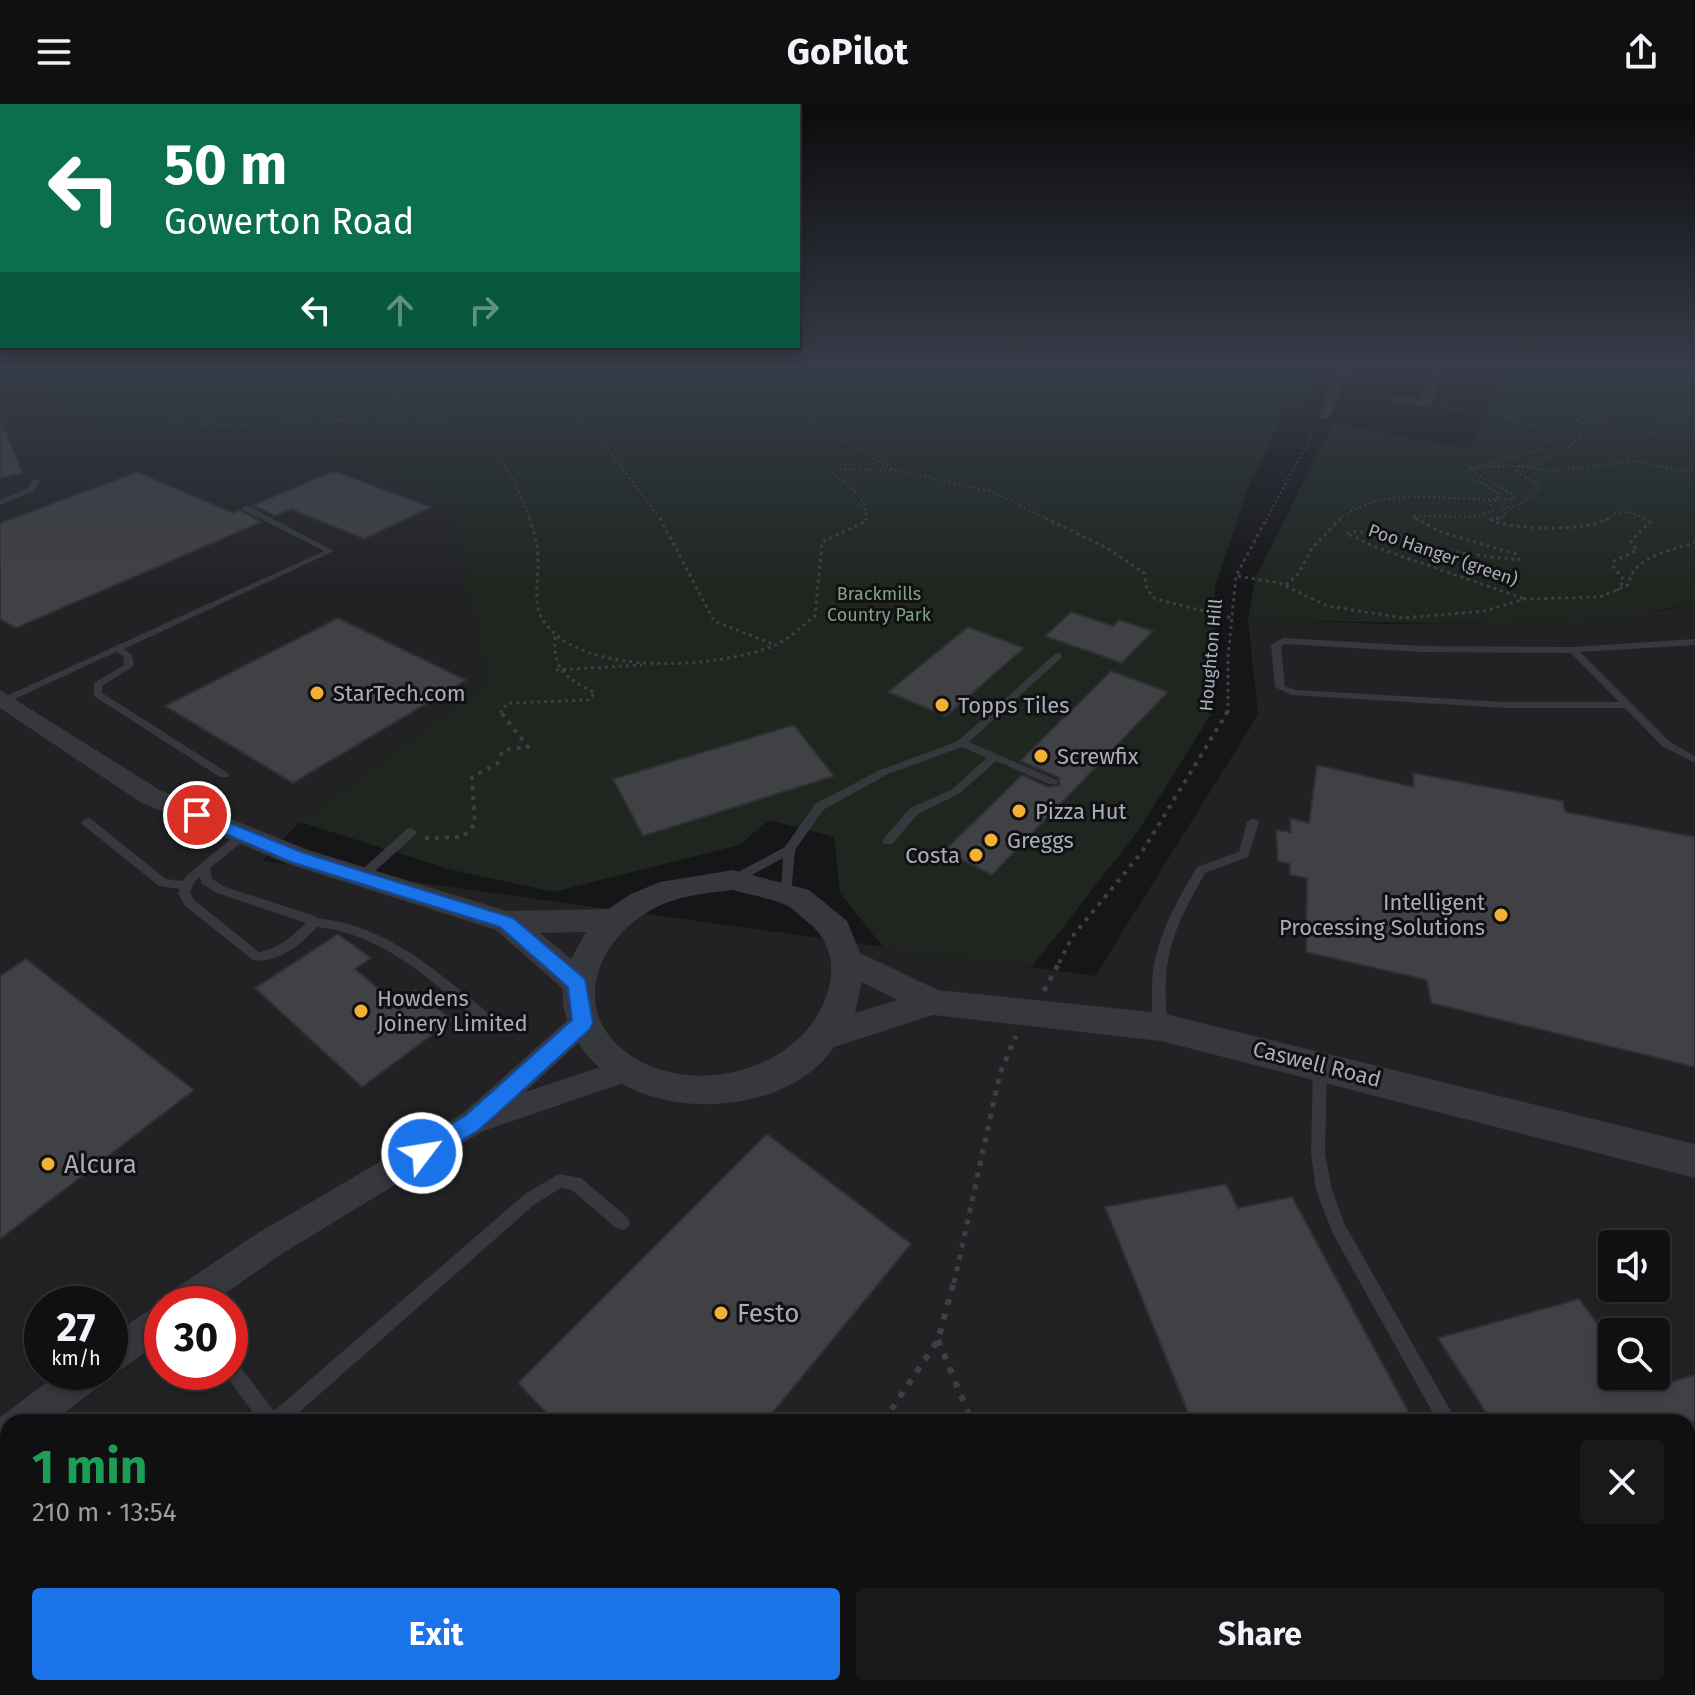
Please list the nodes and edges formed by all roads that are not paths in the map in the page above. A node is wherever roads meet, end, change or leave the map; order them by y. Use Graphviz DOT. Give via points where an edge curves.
graph roads {
  1 [pos="36,481"];
  2 [pos="0,503"];
  3 [pos="246,508"];
  4 [pos="1695,642"];
  5 [pos="117,649"];
  6 [pos="1573,650"];
  7 [pos="1058,656"];
  8 [pos="2,698"];
  9 [pos="1627,705"];
  10 [pos="962,743"];
  11 [pos="994,757"];
  12 [pos="1695,760"];
  13 [pos="224,775"];
  14 [pos="1053,782"];
  15 [pos="87,822"];
  16 [pos="1253,822"];
  17 [pos="408,834"];
  18 [pos="243,835"];
  19 [pos="888,841"];
  20 [pos="789,850"];
  21 [pos="205,869"];
  22 [pos="361,877"];
  23 [pos="733,880"];
  24 [pos="186,886"];
  25 [pos="787,891"];
  26 [pos="615,920"];
  27 [pos="312,922"];
  28 [pos="507,922"];
  29 [pos="850,962"];
  30 [pos="578,984"];
  31 [pos="933,1002"];
  32 [pos="491,1023"];
  33 [pos="582,1023"];
  34 [pos="1161,1027"];
  35 [pos="830,1034"];
  36 [pos="1320,1064"];
  37 [pos="625,1071"];
  38 [pos="472,1123"];
  39 [pos="1695,1161"];
  40 [pos="622,1223"];
  41 [pos="210,1286"];
  42 [pos="66,1390"];
  43 [pos="248,1390"];
  44 [pos="33,1414"];
  45 [pos="267,1414"];
  46 [pos="282,1414"];
  47 [pos="1443,1414"];
  1 -- 2 [label="lane" via="31,489"];
  3 -- 5 [label="lane" via="330,551"];
  4 -- 6 [label="lane"];
  5 -- 8 [label="lane"];
  5 -- 13 [label="lane" via="127,655 129,666 97,685 97,694"];
  6 -- 9 [label="lane"];
  6 -- 9 [label="lane" via="1287,641 1276,645 1280,687 1294,693 1506,705"];
  7 -- 10 [label="lane"];
  8 -- 18 [label="street" via="150,796"];
  9 -- 12 [label="lane" via="1672,750"];
  10 -- 11 [label="lane"];
  10 -- 20 [label="lane" via="884,772 819,807"];
  11 -- 14 [label="lane"];
  11 -- 19 [label="lane" via="955,792 914,811"];
  15 -- 24 [label="lane" via="163,883"];
  16 -- 34 [label="lane" via="1244,854 1201,870 1173,920 1156,978"];
  17 -- 22 [label="lane"];
  18 -- 21 [label="lane"];
  18 -- 22 [label="street"];
  20 -- 23 [label="lane"];
  20 -- 25 [label="lane"];
  21 -- 24 [label="lane"];
  21 -- 27 [label="lane" via="206,881 221,890"];
  22 -- 28 [label="street"];
  23 -- 25 [label="street"];
  23 -- 26 [label="street" via="650,897"];
  24 -- 27 [label="lane" via="189,903 257,957 284,947"];
  25 -- 29 [label="street" via="817,908 839,933"];
  26 -- 28 [label="street"];
  26 -- 30 [label="street" via="590,949"];
  27 -- 32 [label="lane" via="350,925 381,939"];
  28 -- 30 [label="street"];
  29 -- 31 [label="street, Caswell Road"];
  29 -- 35 [label="street" via="848,999"];
  30 -- 33 [label="street"];
  31 -- 34 [label="street, Caswell Road"];
  31 -- 35 [label="street, Caswell Road"];
  33 -- 37 [label="street" via="598,1050"];
  33 -- 38 [label="street"];
  34 -- 36 [label="street, Caswell Road"];
  35 -- 37 [label="street" via="799,1062 758,1082 711,1091 665,1087"];
  36 -- 39 [label="street, Caswell Road"];
  36 -- 47 [label="lane" via="1318,1154 1324,1190 1339,1229"];
  37 -- 38 [label="street"];
  38 -- 41 [label="street" via="269,1244"];
  40 -- 46 [label="lane" via="576,1183 559,1181 530,1199"];
  42 -- 44 [label="street"];
  43 -- 45 [label="lane"];
}
